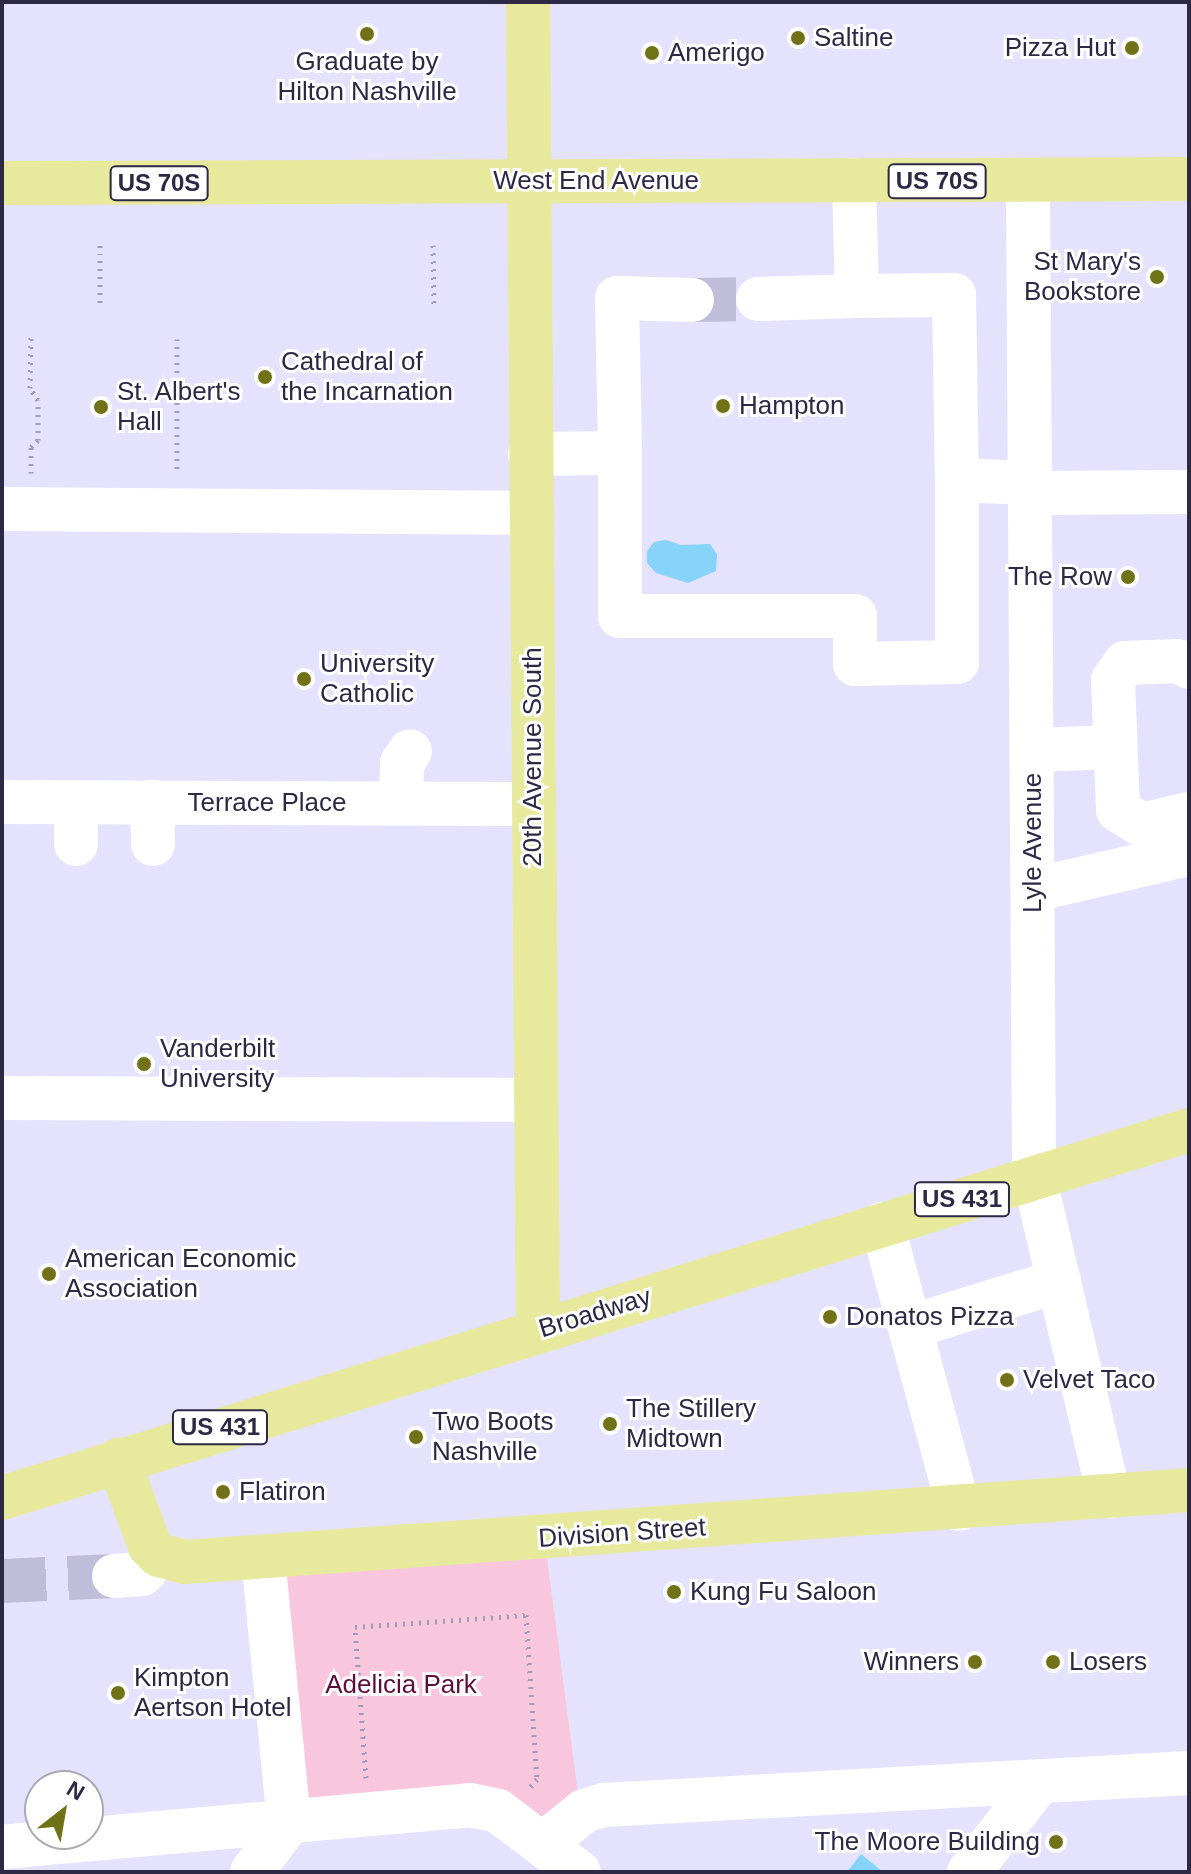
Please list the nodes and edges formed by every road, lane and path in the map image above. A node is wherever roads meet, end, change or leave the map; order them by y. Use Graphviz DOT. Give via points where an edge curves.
graph roads {
  1 [pos="528,2"];
  2 [pos="1189,179"];
  3 [pos="854,180"];
  4 [pos="1028,181"];
  5 [pos="528,182"];
  6 [pos="2,183"];
  7 [pos="100,245"];
  8 [pos="433,245"];
  9 [pos="857,296"];
  10 [pos="758,299"];
  11 [pos="692,300"];
  12 [pos="100,306"];
  13 [pos="434,306"];
  14 [pos="31,335"];
  15 [pos="177,339"];
  16 [pos="620,453"];
  17 [pos="530,454"];
  18 [pos="957,480"];
  19 [pos="1032,488"];
  20 [pos="1189,492"];
  21 [pos="16,494"];
  22 [pos="177,510"];
  23 [pos="531,513"];
  24 [pos="1189,667"];
  25 [pos="1115,747"];
  26 [pos="1033,750"];
  27 [pos="394,751"];
  28 [pos="2,802"];
  29 [pos="389,804"];
  30 [pos="533,804"];
  31 [pos="1189,814"];
  32 [pos="1189,854"];
  33 [pos="1033,890"];
  34 [pos="2,1098"];
  35 [pos="536,1100"];
  36 [pos="1189,1130"];
  37 [pos="1034,1176"];
  38 [pos="882,1224"];
  39 [pos="1059,1281"];
  40 [pos="910,1327"];
  41 [pos="538,1331"];
  42 [pos="118,1460"];
  43 [pos="1189,1490"];
  44 [pos="1109,1496"];
  45 [pos="2,1498"];
  46 [pos="959,1509"];
  47 [pos="159,1555"];
  48 [pos="263,1557"];
  49 [pos="114,1576"];
  50 [pos="1189,1773"];
  51 [pos="1040,1781"];
  52 [pos="527,1791"];
  53 [pos="368,1815"];
  54 [pos="289,1822"];
  55 [pos="543,1844"];
  56 [pos="2,1847"];
  57 [pos="252,1872"];
  58 [pos="579,1872"];
  59 [pos="969,1872"];
  1 -- 5 [label="main road, 20th Avenue South"];
  2 -- 4 [label="main road, West End Avenue / US 70S"];
  3 -- 4 [label="main road, West End Avenue / US 70S"];
  3 -- 5 [label="main road, West End Avenue / US 70S"];
  3 -- 9 [label="street"];
  4 -- 19 [label="street, Lyle Avenue"];
  5 -- 6 [label="main road, West End Avenue / US 70S"];
  5 -- 17 [label="main road, 20th Avenue South"];
  7 -- 12 [label="path"];
  8 -- 13 [label="path"];
  9 -- 10 [label="street"];
  9 -- 18 [label="street" via="954,295"];
  11 -- 16 [label="street" via="617,298"];
  14 -- 21 [label="path" via="30,388 38,400 38,440"];
  15 -- 22 [label="path"];
  16 -- 17 [label="street"];
  16 -- 18 [label="street" via="620,616 855,616 855,664 957,662"];
  17 -- 23 [label="main road, 20th Avenue South"];
  18 -- 19 [label="street"];
  19 -- 20 [label="street"];
  19 -- 26 [label="street, Lyle Avenue"];
  21 -- 22 [label="street"];
  22 -- 23 [label="street"];
  23 -- 30 [label="main road, 20th Avenue South"];
  24 -- 25 [label="street" via="1177,661 1125,663 1115,672"];
  25 -- 26 [label="street"];
  25 -- 31 [label="street" via="1118,810 1129,821 1142,825"];
  26 -- 33 [label="street, Lyle Avenue"];
  27 -- 29 [label="street" via="402,763"];
  28 -- 29 [label="street, Terrace Place" via="76,823 152,823"];
  29 -- 30 [label="street, Terrace Place"];
  30 -- 35 [label="main road, 20th Avenue South"];
  32 -- 33 [label="street"];
  33 -- 37 [label="street, Lyle Avenue"];
  34 -- 35 [label="street"];
  35 -- 41 [label="main road, 20th Avenue South"];
  36 -- 37 [label="main road, Broadway / US 431"];
  37 -- 38 [label="main road, Broadway / US 431"];
  37 -- 39 [label="street, Lyle Avenue"];
  38 -- 40 [label="street"];
  38 -- 41 [label="main road, Broadway / US 431"];
  39 -- 40 [label="street"];
  39 -- 44 [label="street, Lyle Avenue"];
  40 -- 46 [label="street"];
  41 -- 42 [label="main road, Broadway / US 431"];
  42 -- 45 [label="main road, Broadway / US 431"];
  42 -- 47 [label="main road" via="138,1519"];
  43 -- 44 [label="main road, Division Street"];
  44 -- 46 [label="main road, Division Street"];
  46 -- 48 [label="main road, Division Street"];
  47 -- 48 [label="main road, Division Street" via="185,1562"];
  47 -- 49 [label="street" via="142,1574"];
  48 -- 54 [label="street"];
  50 -- 51 [label="street"];
  51 -- 55 [label="street" via="604,1805 584,1811"];
  51 -- 59 [label="street"];
  52 -- 53 [label="path" via="537,1779 526,1615 355,1627"];
  53 -- 54 [label="street"];
  53 -- 55 [label="street" via="470,1805 498,1811"];
  54 -- 56 [label="street"];
  54 -- 57 [label="street"];
  55 -- 58 [label="street"];
}
